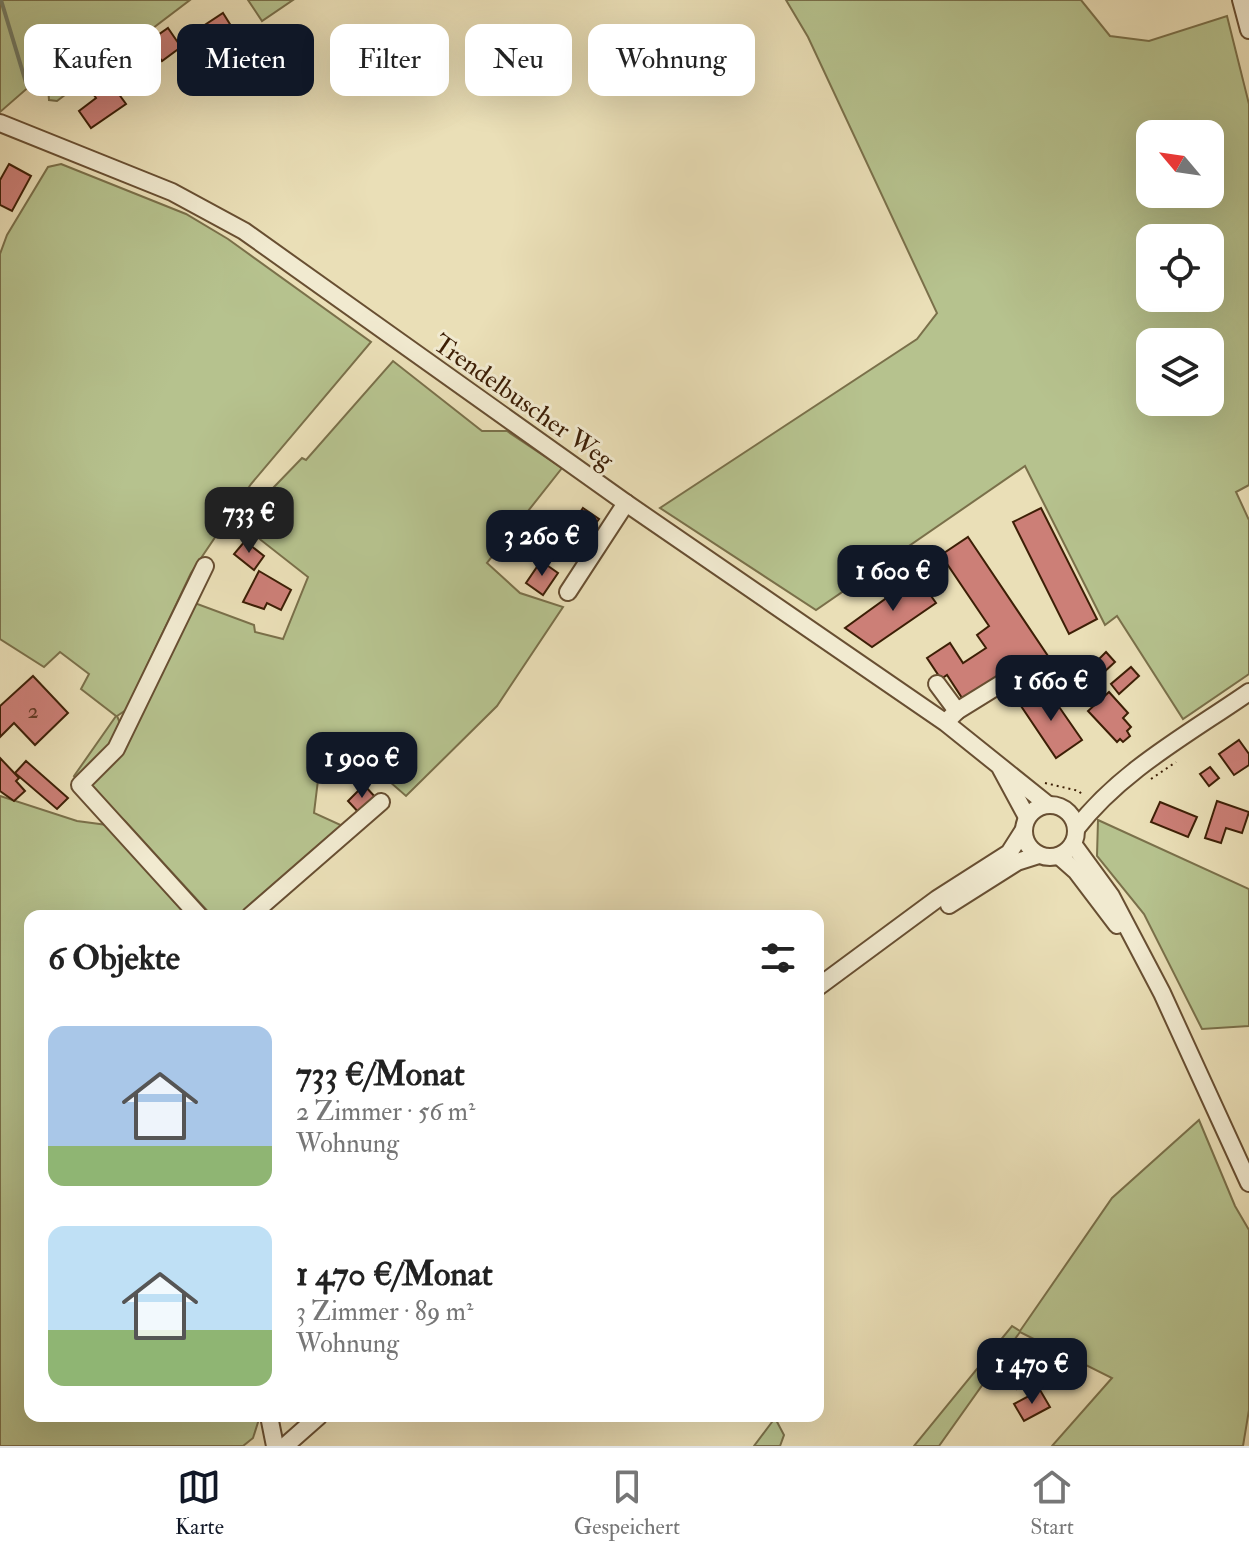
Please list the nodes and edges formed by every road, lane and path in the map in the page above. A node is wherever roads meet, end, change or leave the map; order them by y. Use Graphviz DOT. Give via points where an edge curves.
graph roads {
  1 [pos="1241,0"];
  2 [pos="1249,30"];
  3 [pos="0,123"];
  4 [pos="626,503"];
  5 [pos="205,566"];
  6 [pos="568,592"];
  7 [pos="1012,677"];
  8 [pos="937,684"];
  9 [pos="1249,692"];
  10 [pos="951,717"];
  11 [pos="996,760"];
  12 [pos="1126,778"];
  13 [pos="381,802"];
  14 [pos="1056,806"];
  15 [pos="1025,824"];
  16 [pos="1074,836"];
  17 [pos="1039,855"];
  18 [pos="1059,856"];
  19 [pos="194,910"];
  20 [pos="257,910"];
  21 [pos="888,938"];
  22 [pos="1135,946"];
  23 [pos="824,983"];
  24 [pos="1249,1183"];
  25 [pos="270,1422"];
  26 [pos="312,1422"];
  27 [pos="275,1446"];
  28 [pos="285,1446"];
  1 -- 2 [label="street"];
  3 -- 4 [label="street, Trendelbuscher Weg" via="172,192 244,231"];
  4 -- 6 [label="street"];
  4 -- 10 [label="street, Trendelbuscher Weg"];
  5 -- 19 [label="street" via="116,749 80,785"];
  7 -- 10 [label="street"];
  8 -- 10 [label="street"];
  9 -- 12 [label="street"];
  10 -- 11 [label="street, Trendelbuscher Weg"];
  11 -- 14 [label="street, Trendelbuscher Weg"];
  11 -- 15 [label="street, Trendelbuscher Weg"];
  12 -- 14 [label="street"];
  12 -- 16 [label="street" via="1092,808"];
  13 -- 20 [label="street"];
  14 -- 15 [label="street"];
  14 -- 16 [label="street"];
  15 -- 17 [label="street" via="1030,849"];
  15 -- 21 [label="street" via="1009,853"];
  16 -- 18 [label="street"];
  16 -- 22 [label="street"];
  17 -- 18 [label="street"];
  17 -- 21 [label="street" via="1017,862"];
  18 -- 22 [label="street"];
  21 -- 23 [label="street"];
  22 -- 24 [label="street"];
  25 -- 27 [label="street"];
  26 -- 28 [label="street"];
}
